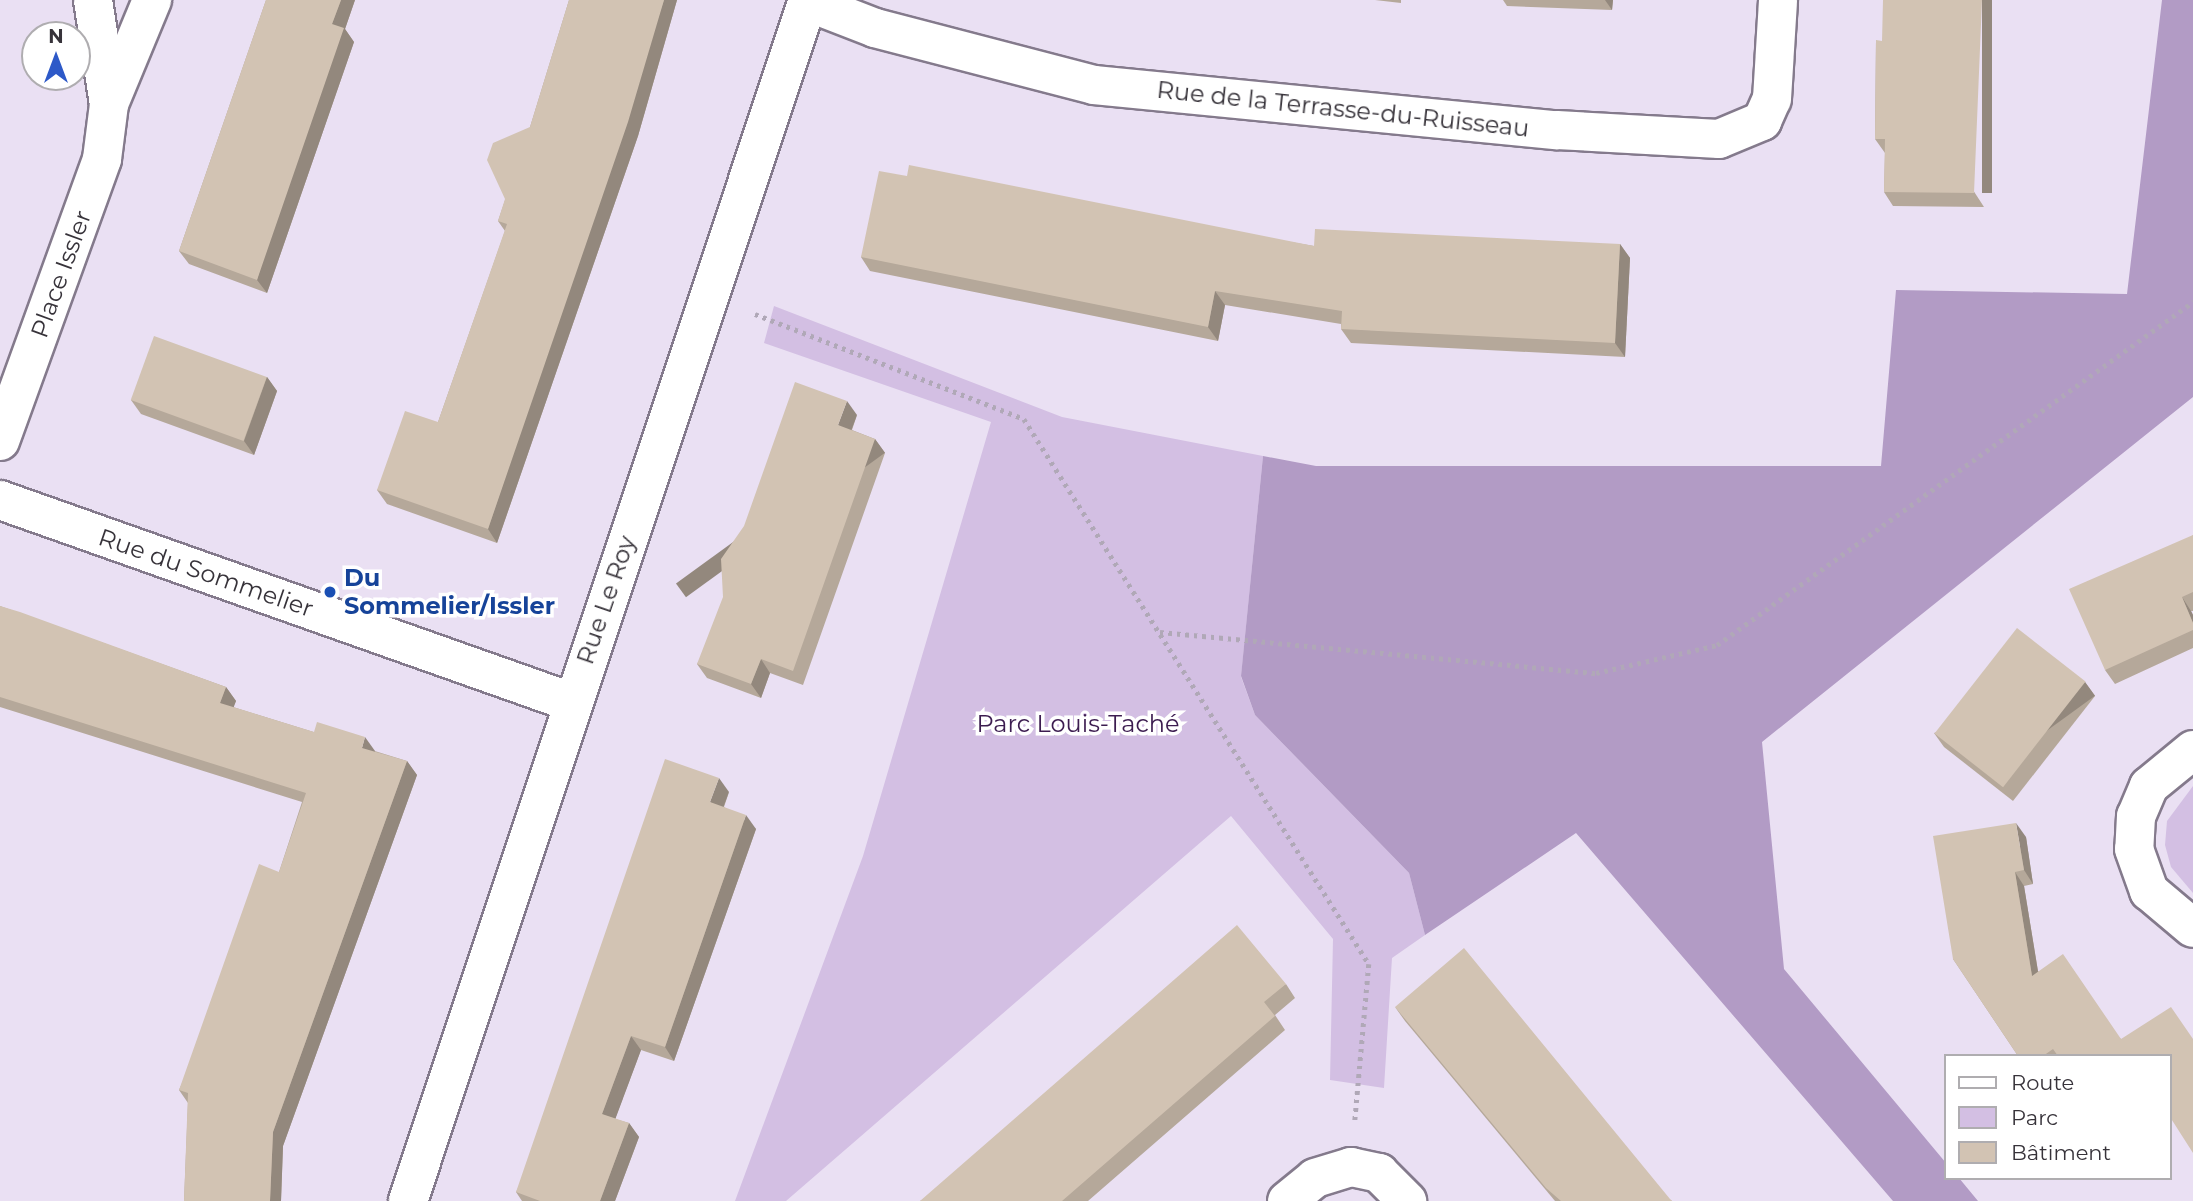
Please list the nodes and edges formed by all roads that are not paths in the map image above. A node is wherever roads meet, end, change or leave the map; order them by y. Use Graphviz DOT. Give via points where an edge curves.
graph roads {
  1 [pos="93,0"];
  2 [pos="152,0"];
  3 [pos="1778,0"];
  4 [pos="808,1"];
  5 [pos="109,104"];
  6 [pos="0,441"];
  7 [pos="0,500"];
  8 [pos="570,702"];
  9 [pos="2193,750"];
  10 [pos="2193,928"];
  11 [pos="408,1201"];
  12 [pos="1287,1201"];
  13 [pos="1407,1201"];
  1 -- 5 [label="street, Place Issler"];
  2 -- 5 [label="street, Place Issler"];
  3 -- 4 [label="street, Rue de la Terrasse-du-Ruisseau" via="1772,99 1762,121 1719,139 1557,130 1094,85 875,28"];
  4 -- 8 [label="street, Rue Le Roy" via="712,297"];
  5 -- 6 [label="street, Place Issler" via="102,159"];
  7 -- 8 [label="street, Rue du Sommelier"];
  8 -- 11 [label="street, Rue Le Roy"];
  9 -- 10 [label="street" via="2170,762 2149,786 2136,816 2134,849 2149,891"];
  12 -- 13 [label="street" via="1315,1178 1351,1167 1379,1173"];
}
